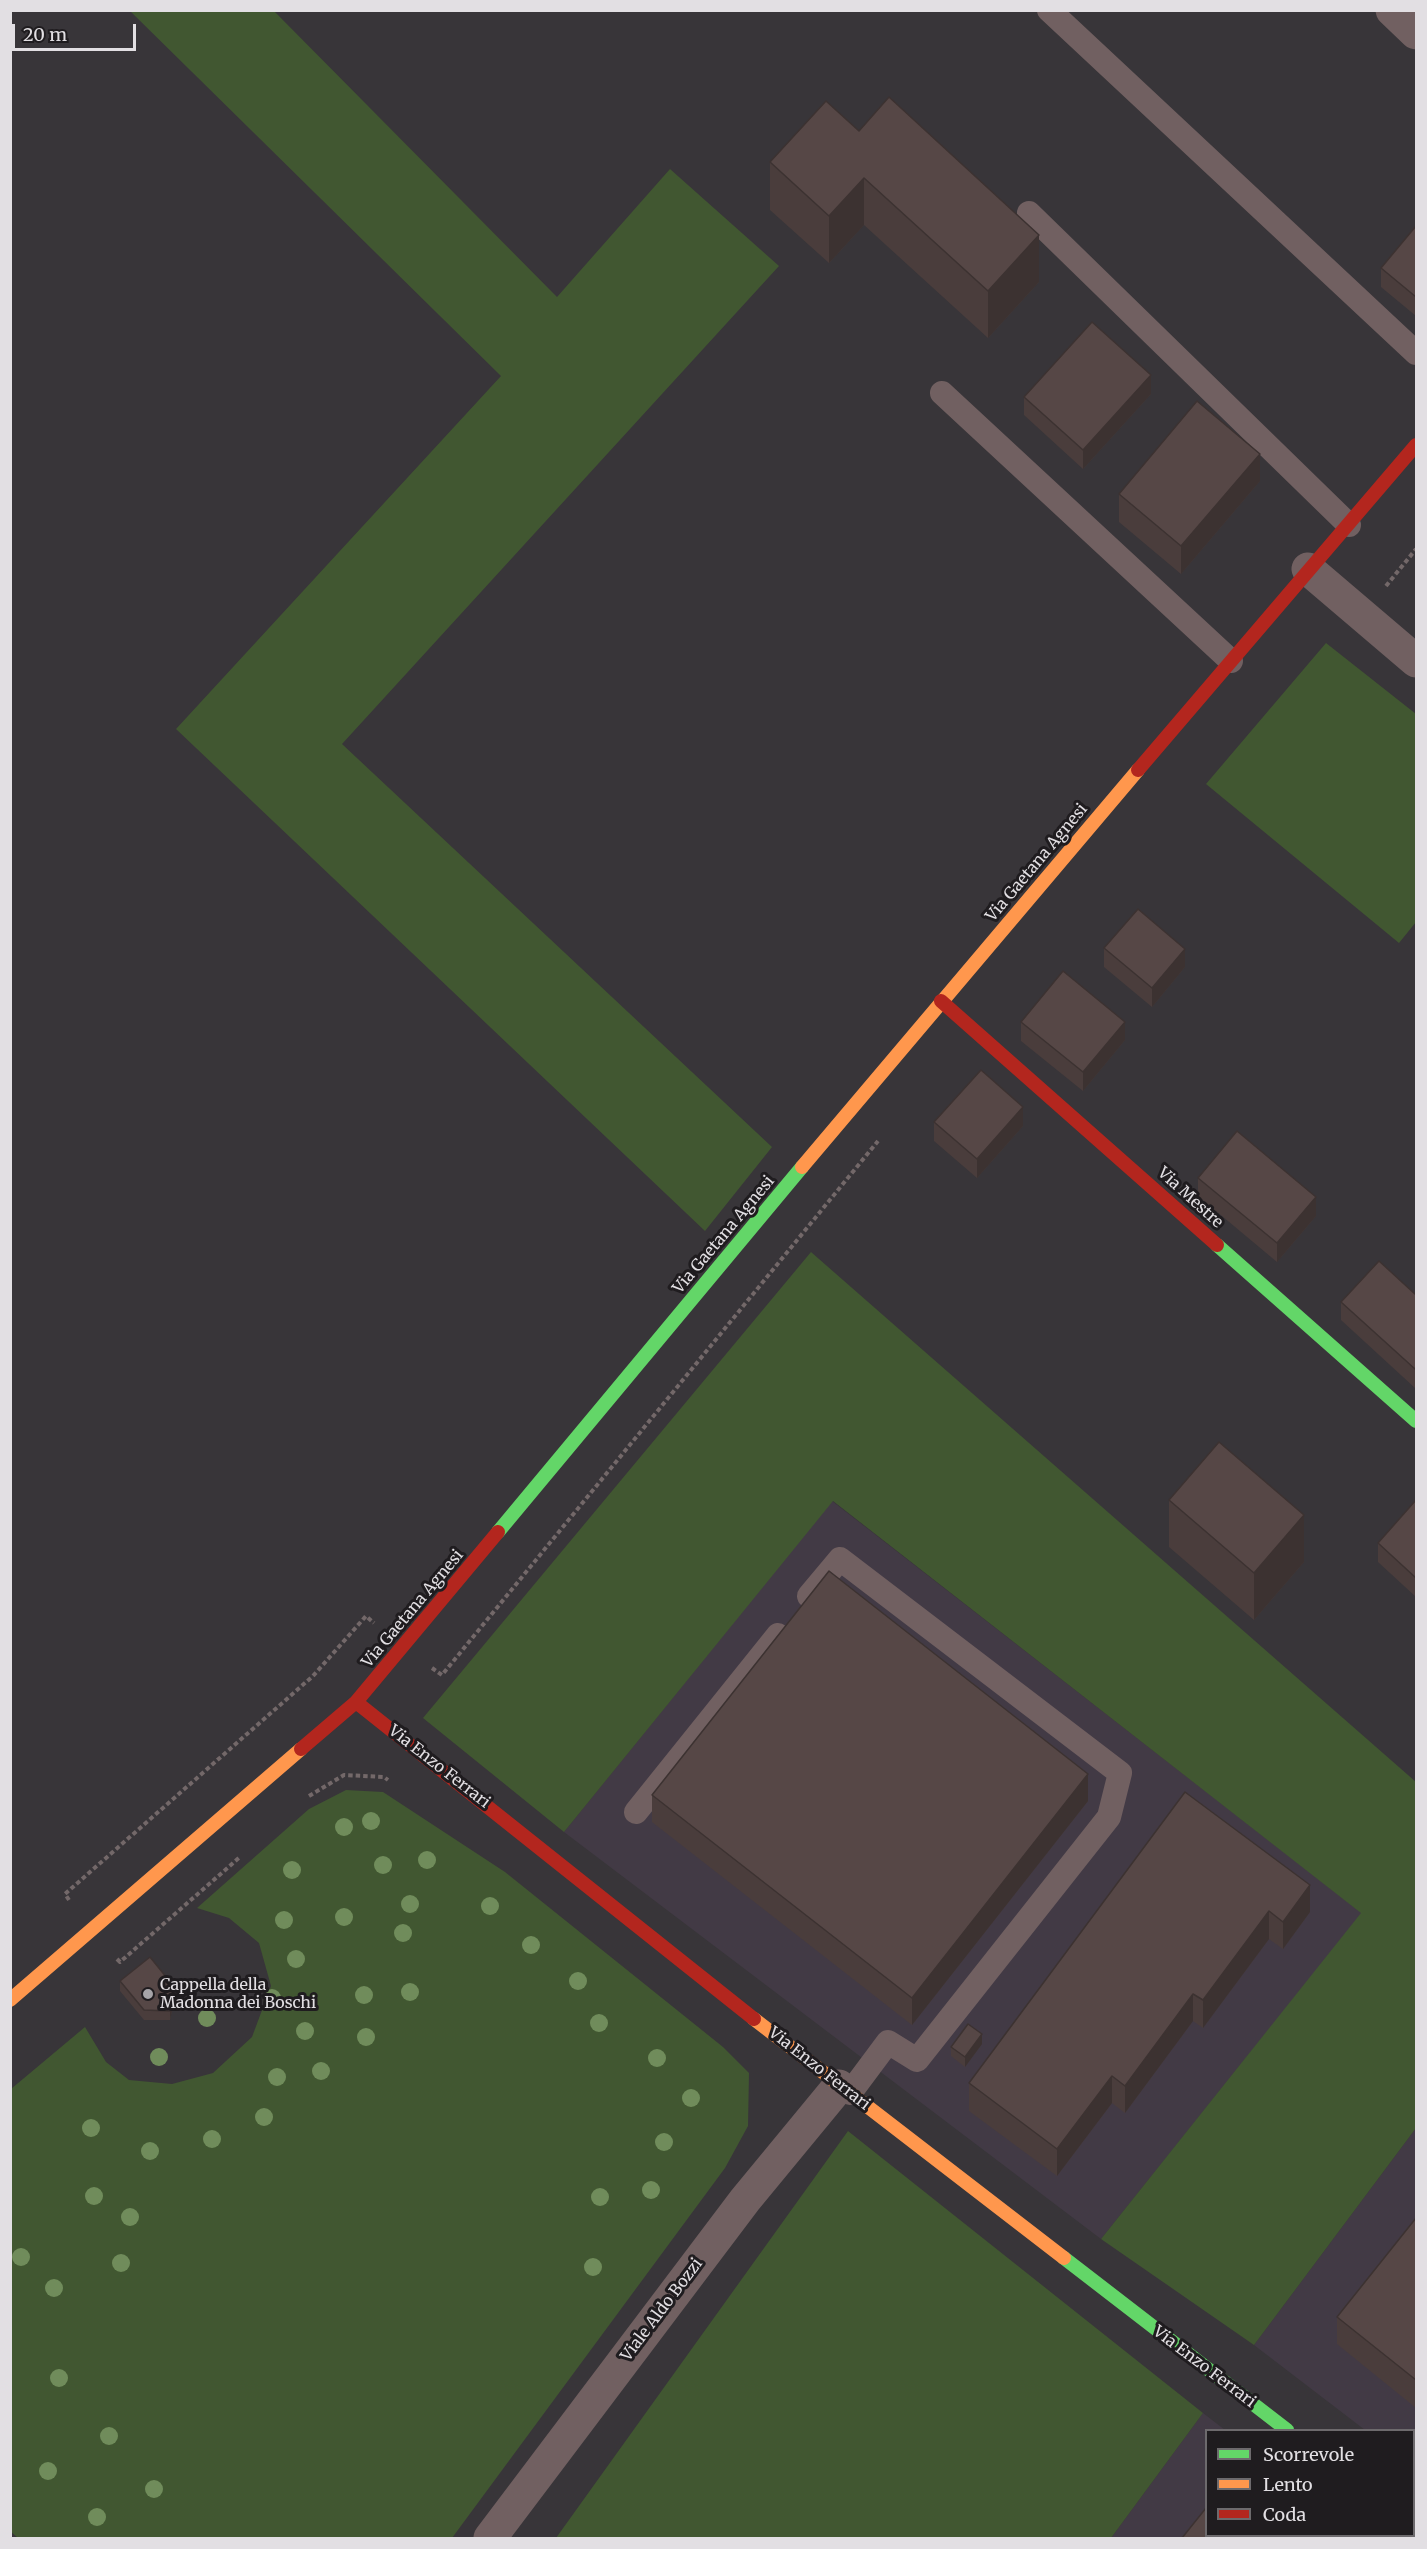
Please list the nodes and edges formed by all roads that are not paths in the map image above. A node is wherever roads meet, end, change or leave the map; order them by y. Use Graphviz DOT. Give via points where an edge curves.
graph roads {
  1 [pos="1049,10"];
  2 [pos="1392,10"];
  3 [pos="1416,33"];
  4 [pos="1029,213"];
  5 [pos="1416,352"];
  6 [pos="942,393"];
  7 [pos="1416,445"];
  8 [pos="1349,525"];
  9 [pos="1308,569"];
  10 [pos="1416,661"];
  11 [pos="1231,662"];
  12 [pos="941,1002"];
  13 [pos="1416,1421"];
  14 [pos="356,1702"];
  15 [pos="636,1812"];
  16 [pos="10,2000"];
  17 [pos="845,2089"];
  18 [pos="1286,2429"];
  19 [pos="490,2538"];
  1 -- 5 [label="lane"];
  2 -- 3 [label="street"];
  4 -- 8 [label="lane"];
  6 -- 11 [label="lane"];
  7 -- 8 [label="street, Via Gaetana Agnesi"];
  8 -- 9 [label="street, Via Gaetana Agnesi"];
  9 -- 10 [label="street"];
  9 -- 11 [label="street, Via Gaetana Agnesi"];
  11 -- 12 [label="street, Via Gaetana Agnesi"];
  12 -- 13 [label="street, Via Mestre"];
  12 -- 14 [label="street, Via Gaetana Agnesi"];
  14 -- 16 [label="street, Via Gaetana Agnesi"];
  14 -- 17 [label="street, Via Enzo Ferrari"];
  15 -- 17 [label="lane" via="840,1559 1120,1773 1109,1817 917,2060 888,2042"];
  17 -- 18 [label="street, Via Enzo Ferrari"];
  17 -- 19 [label="street, Viale Aldo Bozzi" via="745,2200"];
}
